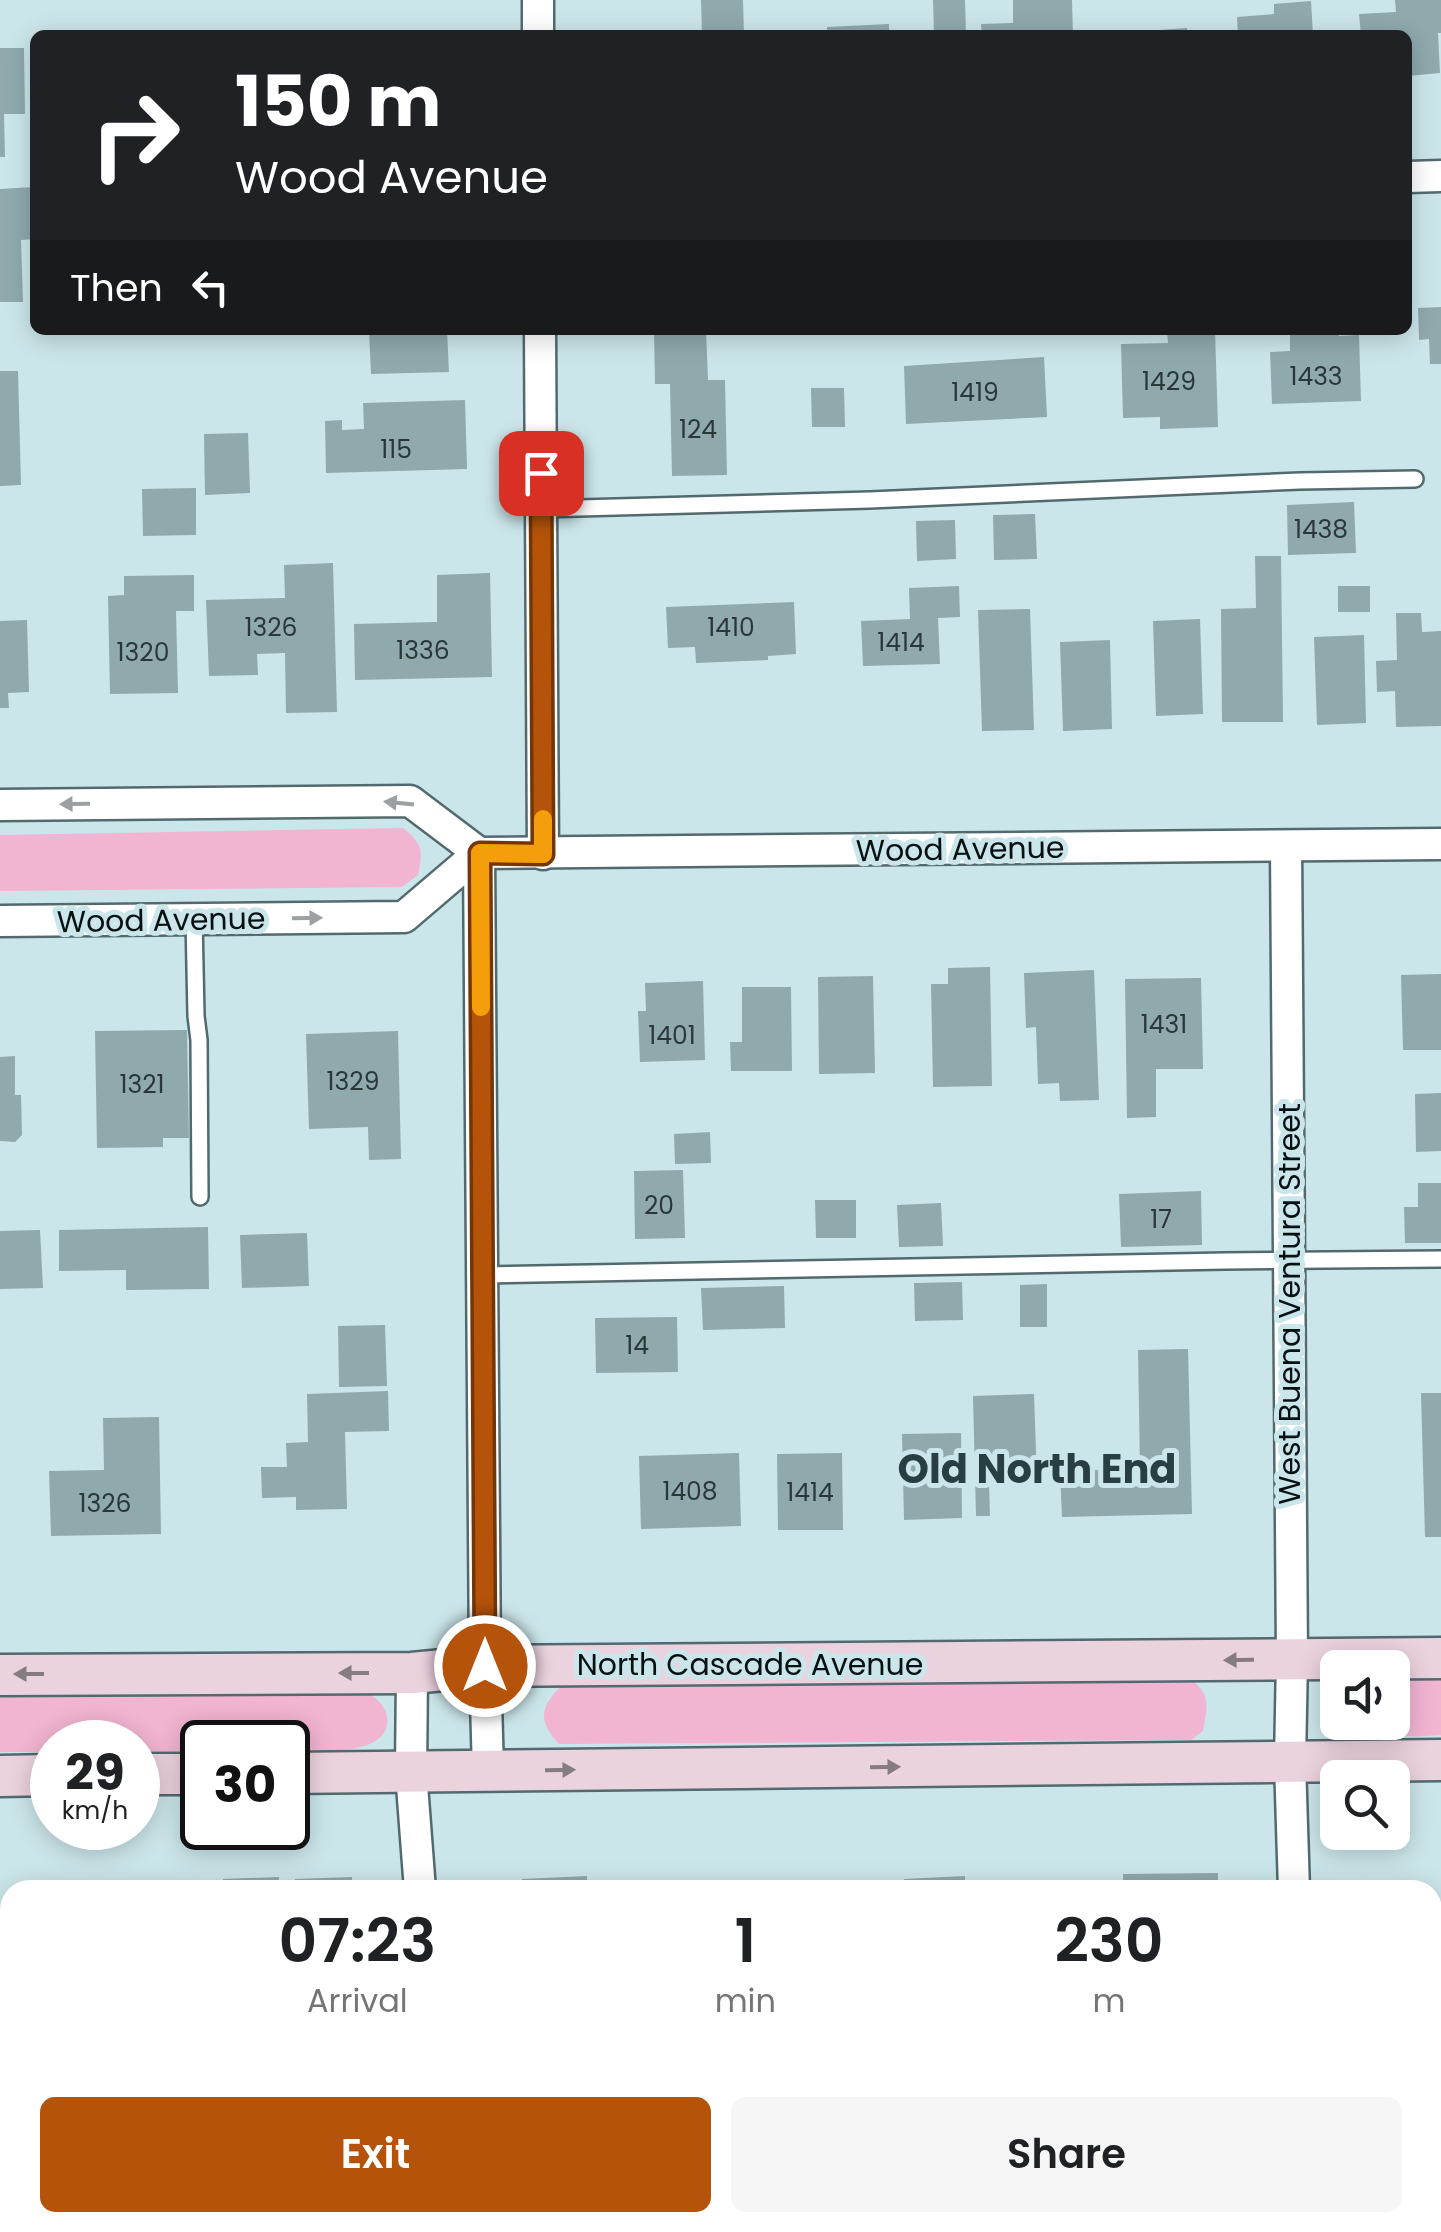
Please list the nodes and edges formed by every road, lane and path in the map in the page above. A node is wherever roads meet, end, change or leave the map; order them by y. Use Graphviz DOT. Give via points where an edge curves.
graph roads {
  1 [pos="538,0"];
  2 [pos="538,30"];
  3 [pos="1441,176"];
  4 [pos="1412,177"];
  5 [pos="540,335"];
  6 [pos="1415,480"];
  7 [pos="542,509"];
  8 [pos="0,805"];
  9 [pos="1441,844"];
  10 [pos="1286,846"];
  11 [pos="480,853"];
  12 [pos="543,854"];
  13 [pos="194,919"];
  14 [pos="0,921"];
  15 [pos="200,1197"];
  16 [pos="1441,1259"];
  17 [pos="1288,1260"];
  18 [pos="483,1275"];
  19 [pos="1441,1658"];
  20 [pos="1292,1660"];
  21 [pos="485,1666"];
  22 [pos="412,1673"];
  23 [pos="0,1674"];
  24 [pos="1441,1760"];
  25 [pos="1290,1762"];
  26 [pos="488,1771"];
  27 [pos="411,1772"];
  28 [pos="310,1773"];
  29 [pos="30,1775"];
  30 [pos="0,1776"];
  31 [pos="419,1880"];
  32 [pos="1294,1880"];
  1 -- 2 [label="street"];
  3 -- 4 [label="street"];
  5 -- 7 [label="street"];
  6 -- 7 [label="lane"];
  7 -- 12 [label="street"];
  11 -- 8 [label="street, one-way" via="410,801"];
  9 -- 10 [label="street, Wood Avenue"];
  10 -- 12 [label="street, Wood Avenue"];
  10 -- 17 [label="street, West Buena Ventura Street"];
  11 -- 12 [label="street, Wood Avenue"];
  13 -- 11 [label="street, Wood Avenue, one-way" via="404,917"];
  11 -- 18 [label="street"];
  13 -- 14 [label="street, Wood Avenue"];
  13 -- 15 [label="lane"];
  16 -- 17 [label="lane"];
  17 -- 18 [label="lane"];
  17 -- 20 [label="street, West Buena Ventura Street"];
  18 -- 21 [label="street"];
  19 -- 20 [label="main road, North Cascade Avenue"];
  20 -- 21 [label="main road, North Cascade Avenue, one-way"];
  20 -- 25 [label="street, West Buena Ventura Street"];
  21 -- 22 [label="main road, North Cascade Avenue"];
  21 -- 26 [label="street"];
  22 -- 23 [label="main road, North Cascade Avenue, one-way"];
  22 -- 27 [label="street"];
  24 -- 25 [label="main road"];
  26 -- 25 [label="main road, one-way"];
  25 -- 32 [label="street, West Buena Ventura Street"];
  26 -- 27 [label="main road"];
  27 -- 28 [label="main road"];
  27 -- 31 [label="street"];
  29 -- 30 [label="main road"];
}
